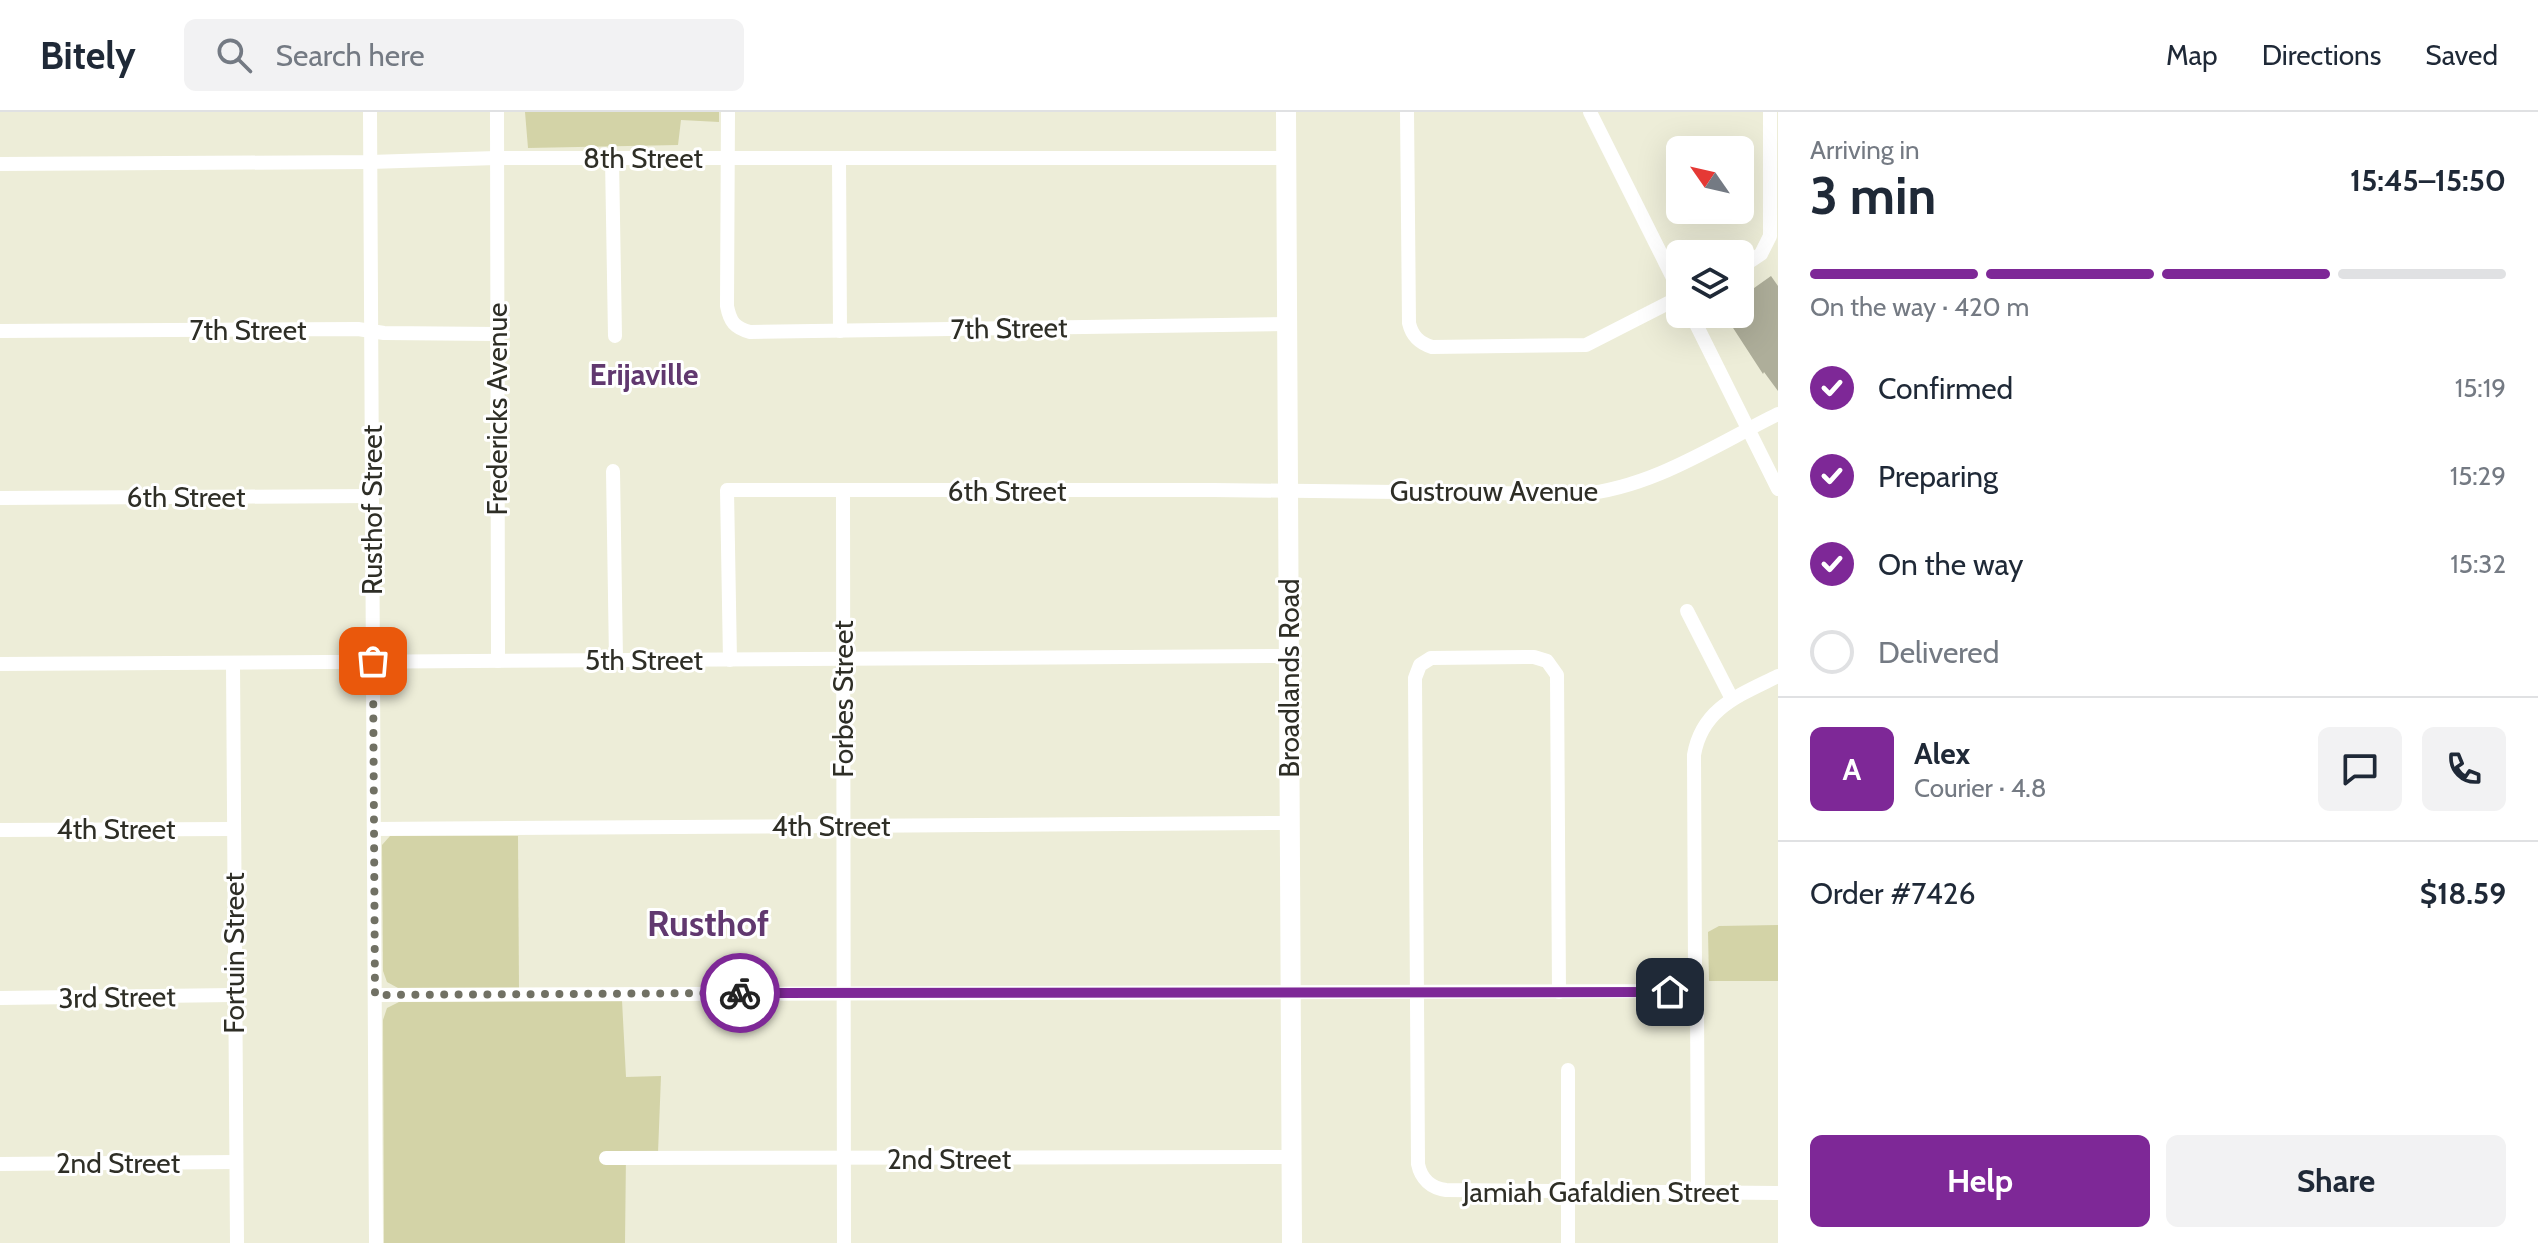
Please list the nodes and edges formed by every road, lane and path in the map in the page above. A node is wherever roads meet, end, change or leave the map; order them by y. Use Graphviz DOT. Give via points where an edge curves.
graph roads {
  1 [pos="370,112"];
  2 [pos="497,112"];
  3 [pos="728,112"];
  4 [pos="1286,112"];
  5 [pos="1407,112"];
  6 [pos="1590,112"];
  7 [pos="1770,112"];
  8 [pos="728,157"];
  9 [pos="496,158"];
  10 [pos="1286,158"];
  11 [pos="612,159"];
  12 [pos="839,159"];
  13 [pos="370,162"];
  14 [pos="0,164"];
  15 [pos="1754,259"];
  16 [pos="1666,267"];
  17 [pos="1666,302"];
  18 [pos="1287,324"];
  19 [pos="1698,328"];
  20 [pos="0,331"];
  21 [pos="371,331"];
  22 [pos="840,331"];
  23 [pos="496,334"];
  24 [pos="615,336"];
  25 [pos="1778,414"];
  26 [pos="1747,429"];
  27 [pos="613,471"];
  28 [pos="1778,489"];
  29 [pos="843,491"];
  30 [pos="1288,491"];
  31 [pos="372,496"];
  32 [pos="0,498"];
  33 [pos="1687,611"];
  34 [pos="1289,656"];
  35 [pos="843,658"];
  36 [pos="616,659"];
  37 [pos="730,660"];
  38 [pos="373,661"];
  39 [pos="498,661"];
  40 [pos="0,664"];
  41 [pos="233,664"];
  42 [pos="1778,676"];
  43 [pos="1732,699"];
  44 [pos="1289,823"];
  45 [pos="843,826"];
  46 [pos="233,829"];
  47 [pos="374,829"];
  48 [pos="0,830"];
  49 [pos="1687,985"];
  50 [pos="1291,992"];
  51 [pos="1417,992"];
  52 [pos="1559,992"];
  53 [pos="843,993"];
  54 [pos="234,995"];
  55 [pos="375,995"];
  56 [pos="0,998"];
  57 [pos="1568,1070"];
  58 [pos="1292,1157"];
  59 [pos="606,1158"];
  60 [pos="844,1160"];
  61 [pos="235,1162"];
  62 [pos="0,1164"];
  63 [pos="1569,1192"];
  64 [pos="1698,1193"];
  65 [pos="1778,1193"];
  66 [pos="237,1243"];
  67 [pos="376,1243"];
  68 [pos="844,1243"];
  69 [pos="1292,1243"];
  70 [pos="1568,1243"];
  1 -- 13 [label="street, Rusthof Street"];
  2 -- 9 [label="street, Fredericks Avenue"];
  3 -- 8 [label="street"];
  4 -- 10 [label="main road, Broadlands Road"];
  5 -- 17 [label="street" via="1409,323 1421,343 1586,345"];
  6 -- 16 [label="street"];
  7 -- 15 [label="street" via="1770,236"];
  8 -- 11 [label="street, 8th Street"];
  8 -- 12 [label="street, 8th Street"];
  8 -- 22 [label="street, 7th Street" via="727,306 734,325 750,332"];
  9 -- 11 [label="street, 8th Street"];
  9 -- 13 [label="street, 8th Street"];
  9 -- 23 [label="street, Fredericks Avenue"];
  10 -- 12 [label="street, 8th Street"];
  10 -- 18 [label="main road, Broadlands Road"];
  11 -- 24 [label="street"];
  12 -- 22 [label="street"];
  13 -- 14 [label="street, 8th Street"];
  13 -- 21 [label="street, Rusthof Street"];
  18 -- 22 [label="street, 7th Street"];
  18 -- 30 [label="main road, Broadlands Road"];
  19 -- 26 [label="street"];
  20 -- 21 [label="street, 7th Street"];
  21 -- 23 [label="street, 7th Street"];
  21 -- 31 [label="street, Rusthof Street"];
  23 -- 39 [label="street, Fredericks Avenue"];
  25 -- 26 [label="street, Gustrouw Avenue"];
  26 -- 28 [label="street"];
  26 -- 30 [label="street, Gustrouw Avenue" via="1644,481 1597,493"];
  27 -- 36 [label="street"];
  29 -- 30 [label="street, 6th Street"];
  29 -- 35 [label="street, Forbes Street"];
  29 -- 37 [label="street, 6th Street" via="727,490"];
  30 -- 34 [label="main road, Broadlands Road"];
  31 -- 32 [label="street, 6th Street"];
  31 -- 38 [label="street, Rusthof Street"];
  33 -- 43 [label="street"];
  34 -- 35 [label="street, 5th Street"];
  34 -- 44 [label="main road, Broadlands Road"];
  35 -- 37 [label="street, 5th Street"];
  35 -- 45 [label="street, Forbes Street"];
  36 -- 37 [label="street, 5th Street"];
  36 -- 39 [label="street, 5th Street"];
  38 -- 39 [label="street, 5th Street"];
  38 -- 41 [label="street, 5th Street"];
  38 -- 47 [label="street, Rusthof Street"];
  40 -- 41 [label="street, 5th Street"];
  41 -- 46 [label="street, Fortuin Street"];
  42 -- 43 [label="street"];
  43 -- 49 [label="street" via="1704,724 1694,755 1696,950 1695,970"];
  44 -- 45 [label="street, 4th Street"];
  44 -- 50 [label="main road, Broadlands Road"];
  45 -- 47 [label="street, 4th Street"];
  45 -- 53 [label="street, Forbes Street"];
  46 -- 48 [label="street, 4th Street"];
  46 -- 54 [label="street, Fortuin Street"];
  47 -- 55 [label="street, Rusthof Street"];
  49 -- 52 [label="street" via="1670,992"];
  49 -- 64 [label="street" via="1697,1004"];
  50 -- 51 [label="street"];
  50 -- 53 [label="street"];
  50 -- 58 [label="main road, Broadlands Road"];
  51 -- 52 [label="street"];
  51 -- 52 [label="street, Jamiah Gafaldien Street" via="1416,673 1431,658 1506,657 1541,658 1557,675"];
  51 -- 63 [label="street, Jamiah Gafaldien Street" via="1418,1164 1426,1181 1446,1190"];
  53 -- 55 [label="street"];
  53 -- 60 [label="street, Forbes Street"];
  54 -- 56 [label="street, 3rd Street"];
  54 -- 61 [label="street, Fortuin Street"];
  55 -- 67 [label="street, Rusthof Street"];
  57 -- 63 [label="street"];
  58 -- 60 [label="street, 2nd Street"];
  58 -- 69 [label="main road, Broadlands Road"];
  59 -- 60 [label="street, 2nd Street"];
  60 -- 68 [label="street, Forbes Street"];
  61 -- 62 [label="street, 2nd Street"];
  61 -- 66 [label="street, Fortuin Street"];
  63 -- 64 [label="street, Jamiah Gafaldien Street"];
  63 -- 70 [label="street"];
  64 -- 65 [label="street, Jamiah Gafaldien Street"];
}
